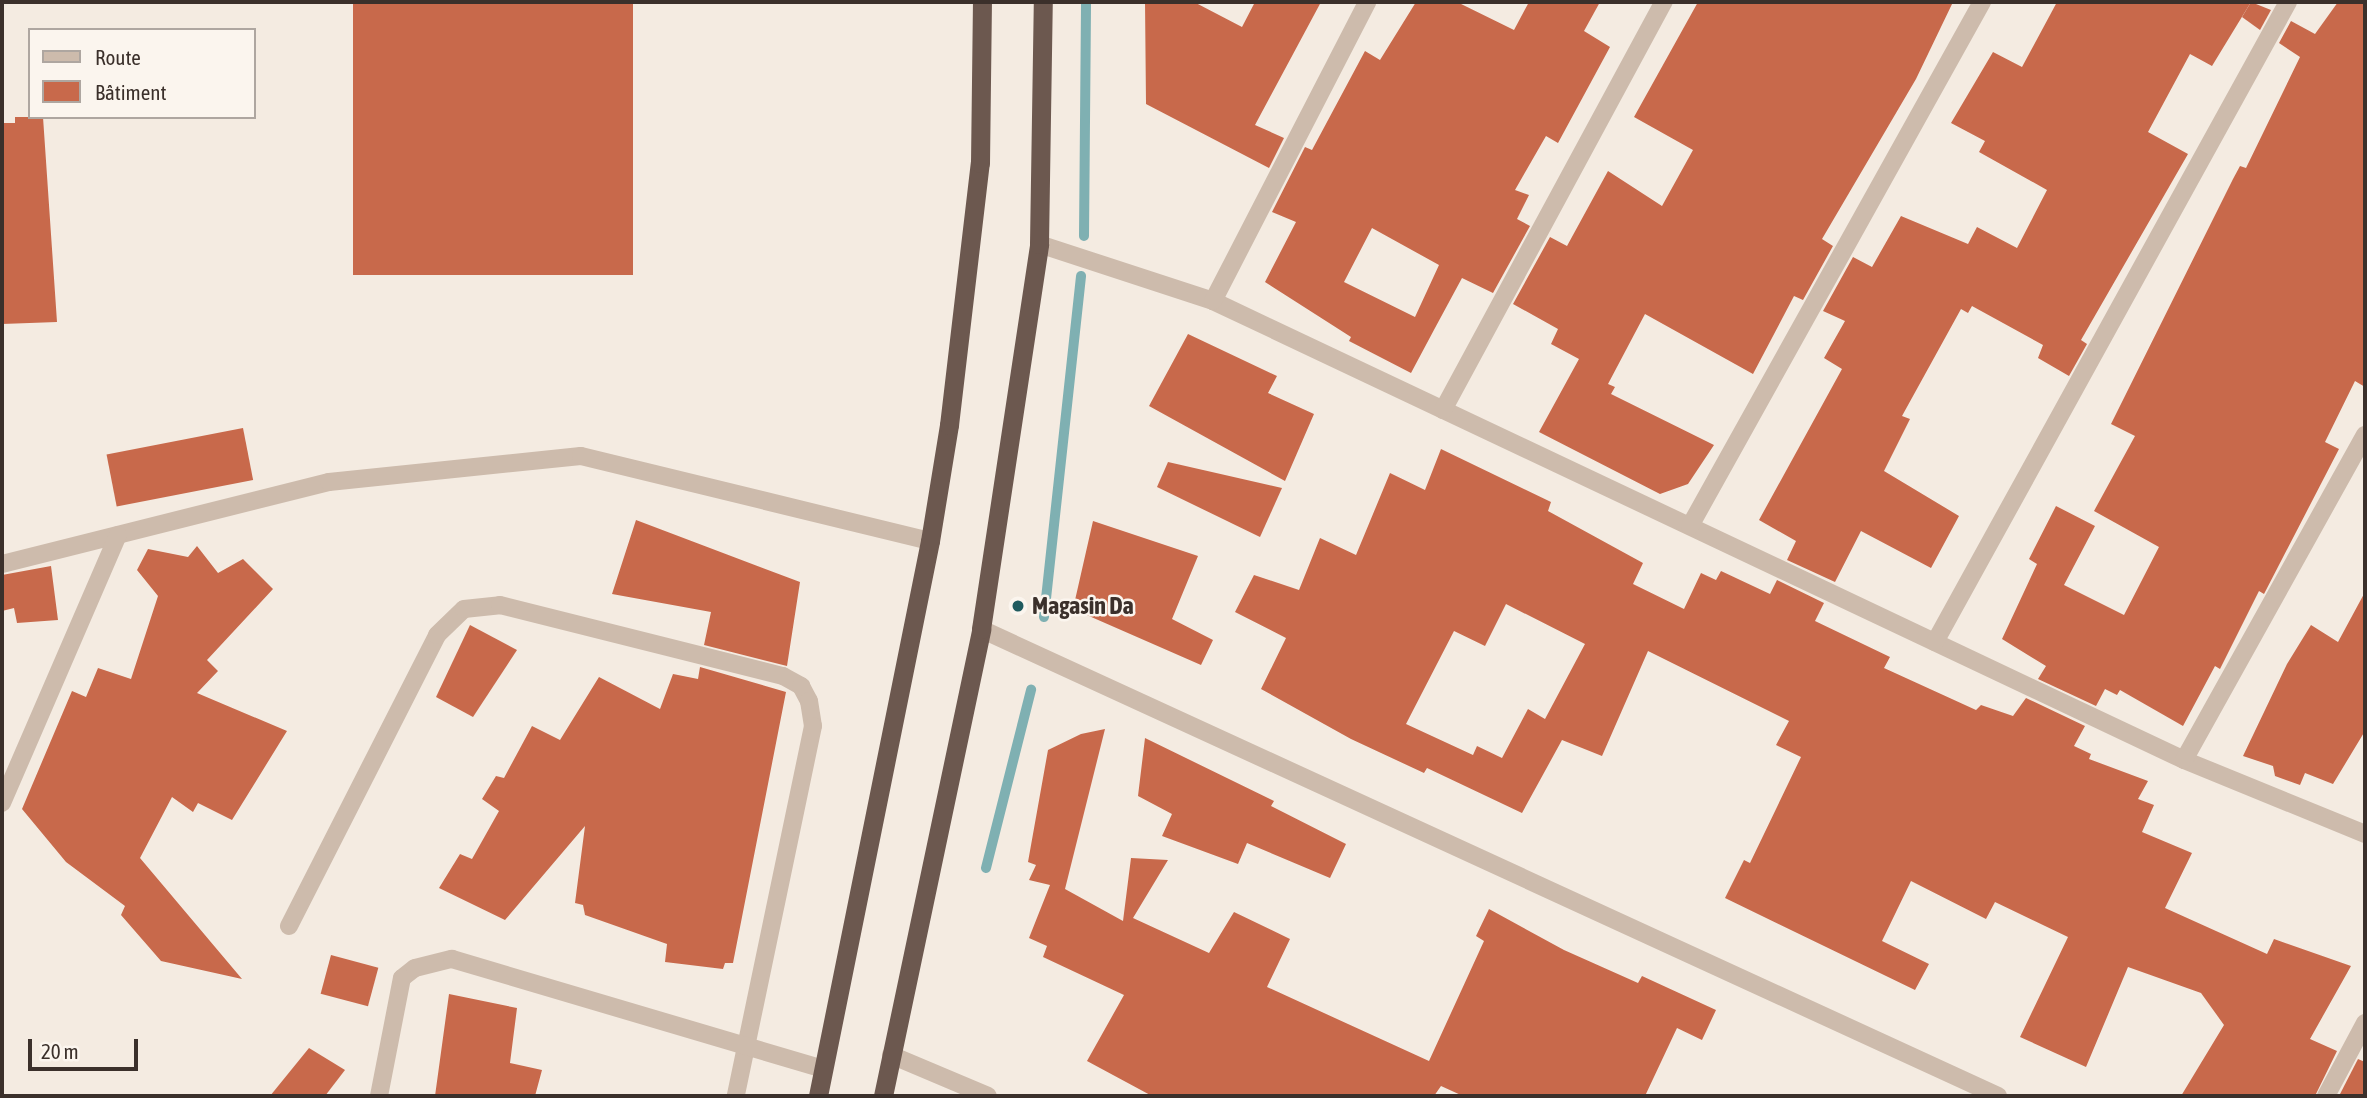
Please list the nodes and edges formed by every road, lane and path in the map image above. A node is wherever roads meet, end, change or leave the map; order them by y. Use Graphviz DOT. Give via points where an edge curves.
graph roads {
  1 [pos="982,2"];
  2 [pos="1043,2"];
  3 [pos="1367,2"];
  4 [pos="1664,2"];
  5 [pos="1982,2"];
  6 [pos="2288,2"];
  7 [pos="1039,244"];
  8 [pos="1213,301"];
  9 [pos="1443,410"];
  10 [pos="2365,435"];
  11 [pos="1690,526"];
  12 [pos="118,535"];
  13 [pos="930,541"];
  14 [pos="2,564"];
  15 [pos="981,629"];
  16 [pos="1936,642"];
  17 [pos="2184,760"];
  18 [pos="2,803"];
  19 [pos="2365,834"];
  20 [pos="289,926"];
  21 [pos="2365,1023"];
  22 [pos="745,1046"];
  23 [pos="891,1055"];
  24 [pos="823,1069"];
  25 [pos="379,1096"];
  26 [pos="736,1096"];
  27 [pos="818,1096"];
  28 [pos="883,1096"];
  29 [pos="988,1096"];
  30 [pos="1998,1096"];
  31 [pos="2326,1096"];
  1 -- 13 [label="highway" via="980,163 949,425"];
  2 -- 7 [label="highway"];
  3 -- 8 [label="street"];
  4 -- 9 [label="street"];
  5 -- 11 [label="street"];
  6 -- 16 [label="street"];
  7 -- 8 [label="street"];
  7 -- 15 [label="highway"];
  8 -- 9 [label="street"];
  9 -- 11 [label="street"];
  10 -- 17 [label="street"];
  11 -- 16 [label="street"];
  12 -- 13 [label="street" via="330,482 581,456"];
  12 -- 14 [label="street"];
  12 -- 18 [label="street"];
  13 -- 24 [label="highway"];
  15 -- 23 [label="highway"];
  15 -- 30 [label="street"];
  16 -- 17 [label="street"];
  17 -- 19 [label="street"];
  20 -- 22 [label="street" via="437,635 464,609 500,605 756,668 801,686 813,726"];
  21 -- 31 [label="street"];
  22 -- 24 [label="street"];
  22 -- 25 [label="street" via="453,959 433,962 402,978"];
  22 -- 26 [label="street"];
  23 -- 28 [label="highway"];
  23 -- 29 [label="street"];
  24 -- 27 [label="highway"];
}
